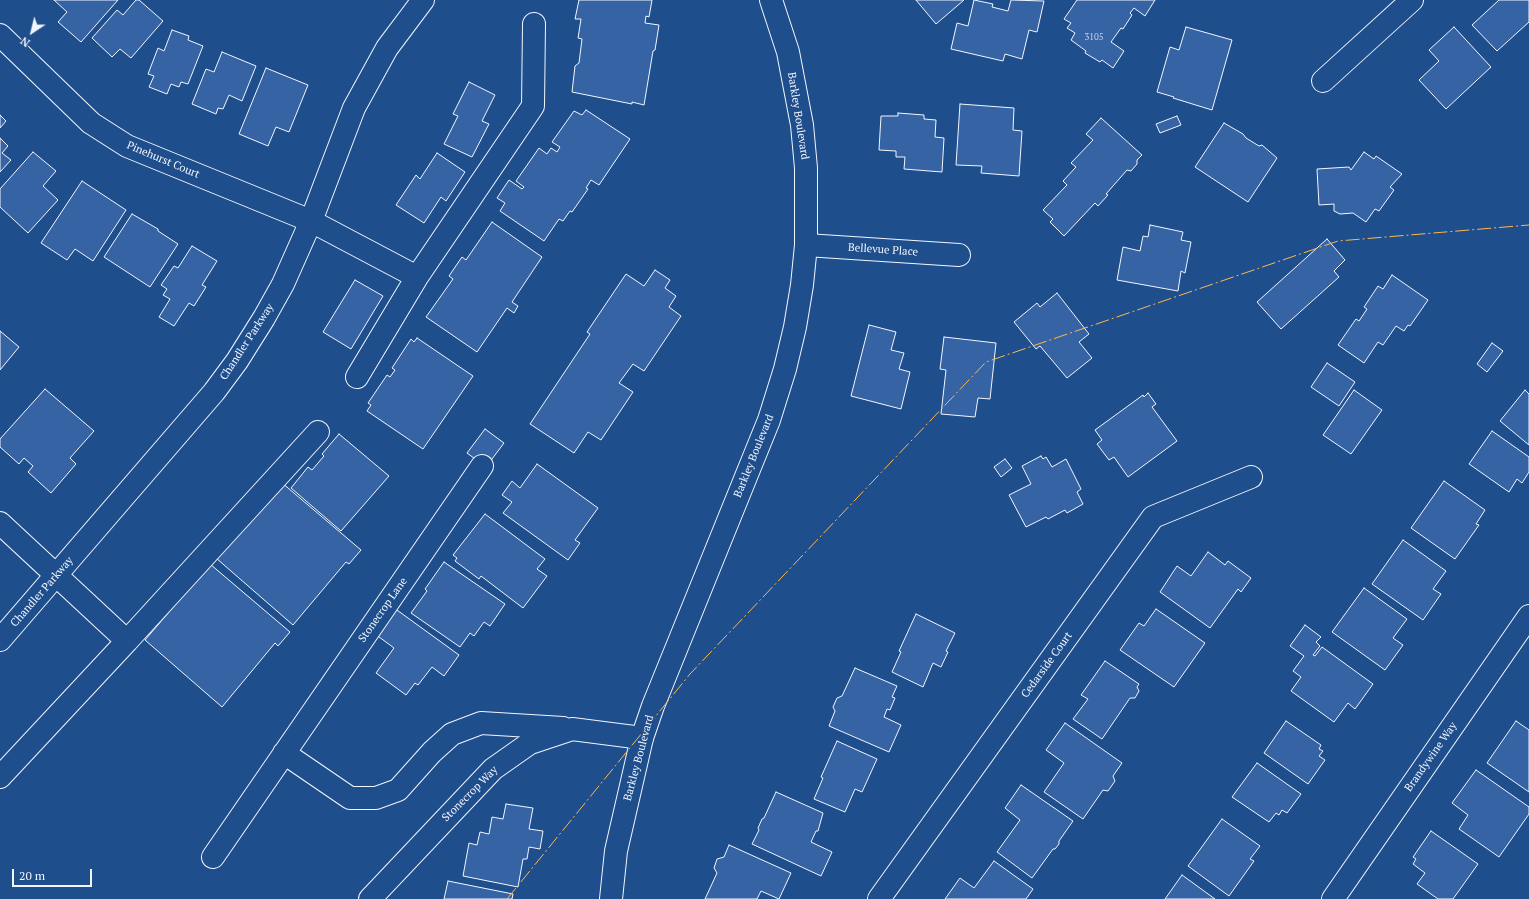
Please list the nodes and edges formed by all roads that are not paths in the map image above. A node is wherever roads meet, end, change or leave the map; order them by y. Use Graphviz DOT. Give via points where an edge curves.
graph roads {
  1 [pos="423,0"];
  2 [pos="771,0"];
  3 [pos="1412,0"];
  4 [pos="534,24"];
  5 [pos="0,35"];
  6 [pos="1323,81"];
  7 [pos="311,221"];
  8 [pos="806,246"];
  9 [pos="959,255"];
  10 [pos="417,277"];
  11 [pos="357,377"];
  12 [pos="318,432"];
  13 [pos="482,466"];
  14 [pos="1251,477"];
  15 [pos="0,523"];
  16 [pos="57,575"];
  17 [pos="1529,616"];
  18 [pos="0,640"];
  19 [pos="127,641"];
  20 [pos="572,729"];
  21 [pos="642,738"];
  22 [pos="284,754"];
  23 [pos="0,777"];
  24 [pos="213,857"];
  25 [pos="370,899"];
  26 [pos="611,899"];
  27 [pos="879,899"];
  28 [pos="1333,899"];
  1 -- 7 [label="street, Chandler Parkway" via="387,48 354,108"];
  2 -- 8 [label="street, Barkley Boulevard" via="788,52 802,125 806,176"];
  3 -- 6 [label="street"];
  4 -- 10 [label="street" via="533,106"];
  5 -- 7 [label="street, Pinehurst Court" via="91,123 127,146"];
  7 -- 10 [label="street, Pinehurst Court"];
  7 -- 16 [label="street, Chandler Parkway" via="283,284 237,361 214,392"];
  8 -- 9 [label="street, Bellevue Place"];
  8 -- 21 [label="street, Barkley Boulevard" via="795,327 769,420"];
  10 -- 11 [label="street"];
  12 -- 19 [label="street"];
  13 -- 22 [label="street, Stonecrop Lane"];
  14 -- 27 [label="street, Cedarside Court" via="1153,517"];
  15 -- 16 [label="street"];
  16 -- 18 [label="street, Chandler Parkway"];
  16 -- 19 [label="street"];
  17 -- 28 [label="street, Brandywine Way"];
  19 -- 23 [label="street"];
  20 -- 21 [label="street, Stonecrop Way"];
  20 -- 22 [label="street" via="481,723 452,734 398,790 376,798 350,798"];
  20 -- 25 [label="street, Stonecrop Way" via="530,743 492,769"];
  21 -- 26 [label="street, Barkley Boulevard" via="616,851"];
  22 -- 24 [label="street, Stonecrop Lane"];
}
